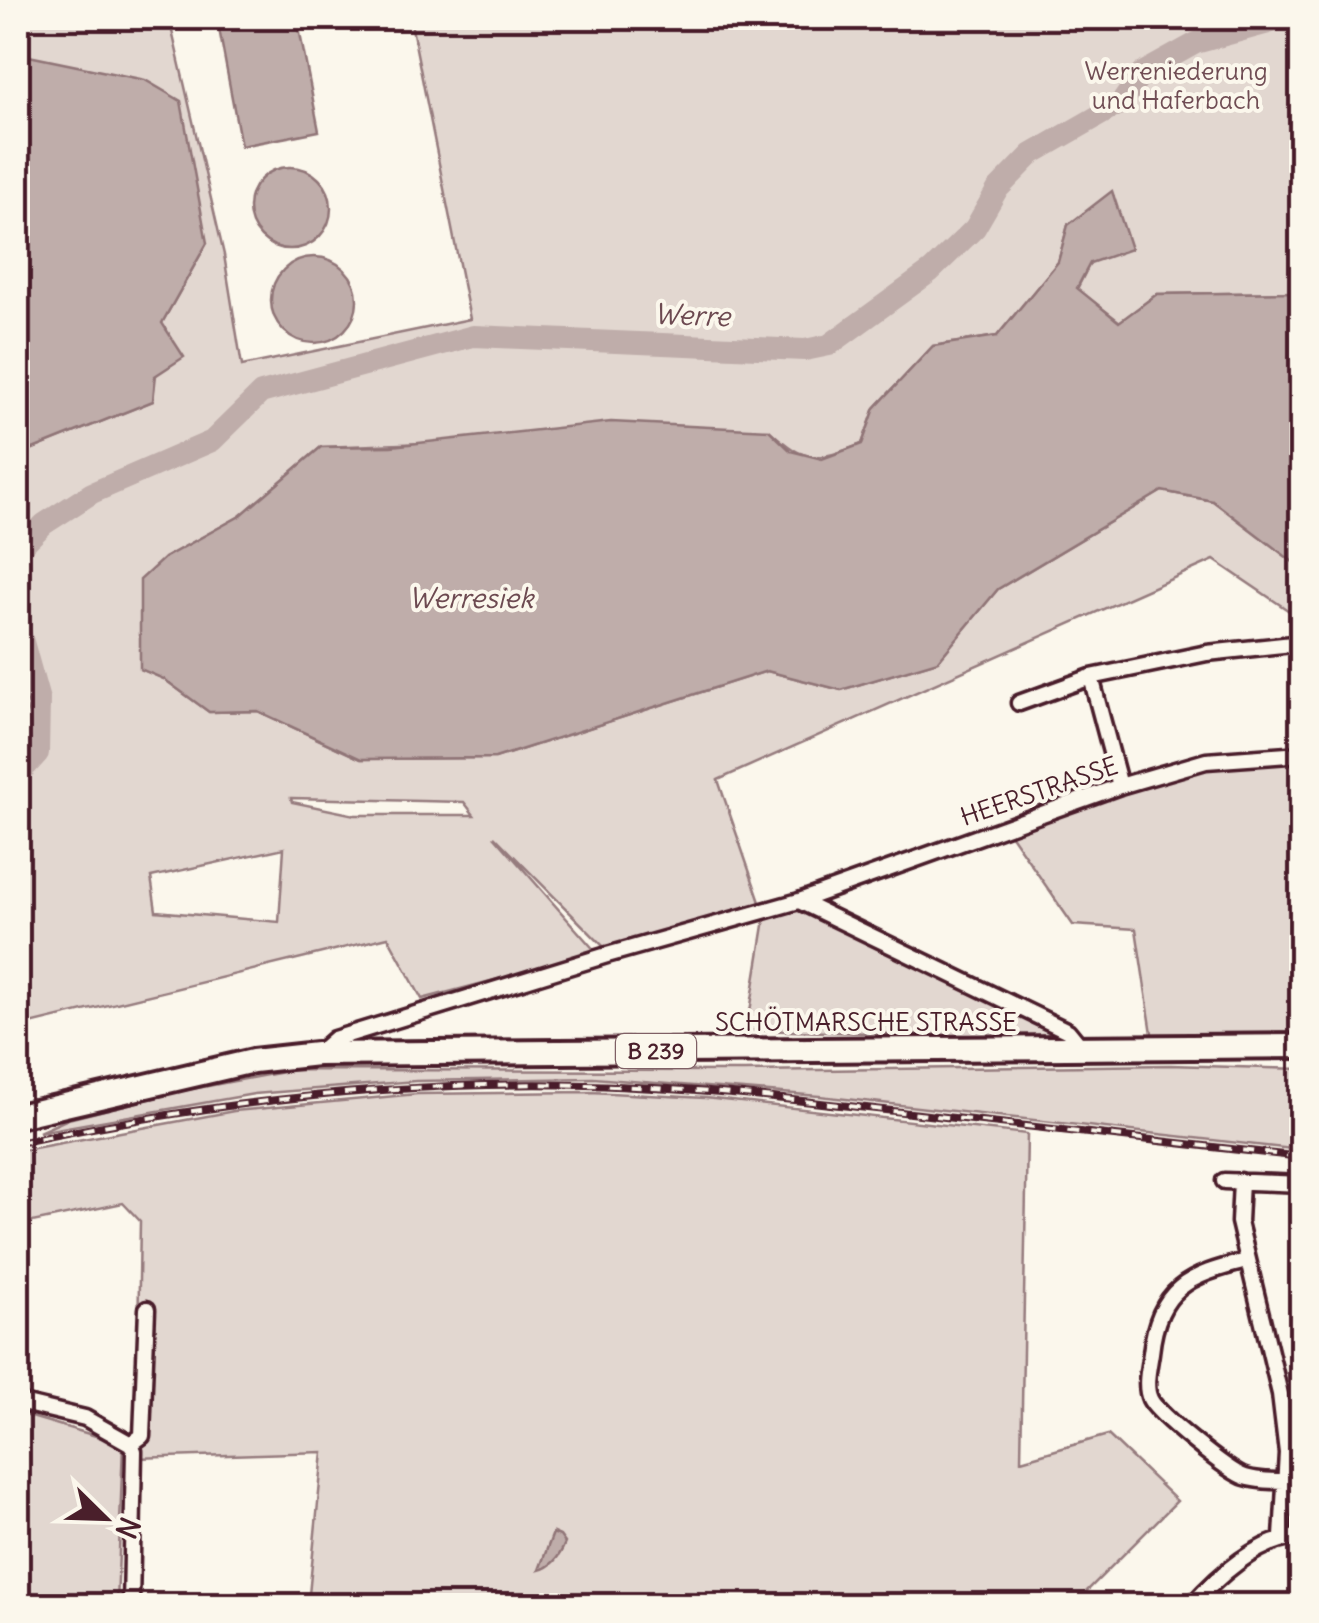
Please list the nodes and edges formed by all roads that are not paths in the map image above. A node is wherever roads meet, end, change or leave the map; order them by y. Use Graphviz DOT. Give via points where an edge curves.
graph roads {
  1 [pos="1302,643"];
  2 [pos="1091,677"];
  3 [pos="1018,703"];
  4 [pos="1302,754"];
  5 [pos="1120,786"];
  6 [pos="799,901"];
  7 [pos="1302,1046"];
  8 [pos="1081,1048"];
  9 [pos="318,1054"];
  10 [pos="18,1116"];
  11 [pos="1224,1180"];
  12 [pos="1241,1180"];
  13 [pos="1302,1184"];
  14 [pos="1247,1261"];
  15 [pos="146,1309"];
  16 [pos="18,1402"];
  17 [pos="131,1444"];
  18 [pos="1284,1482"];
  19 [pos="1282,1537"];
  20 [pos="1302,1537"];
  21 [pos="131,1606"];
  22 [pos="1191,1606"];
  1 -- 2 [label="street" via="1207,652"];
  2 -- 3 [label="street"];
  2 -- 5 [label="street"];
  4 -- 5 [label="street, HEERSTRASSE" via="1206,760"];
  5 -- 6 [label="street, HEERSTRASSE"];
  6 -- 8 [label="street" via="1068,1031"];
  6 -- 9 [label="street, HEERSTRASSE" via="379,1024 334,1039"];
  7 -- 8 [label="main road, SCHÖTMARSCHE STRASSE / B 239"];
  8 -- 9 [label="main road, SCHÖTMARSCHE STRASSE / B 239"];
  9 -- 10 [label="main road, SCHÖTMARSCHE STRASSE / B 239" via="253,1061"];
  11 -- 12 [label="street"];
  12 -- 13 [label="street"];
  12 -- 14 [label="street" via="1238,1222"];
  14 -- 18 [label="street" via="1278,1374"];
  14 -- 18 [label="street" via="1186,1280 1172,1295 1154,1331 1148,1390 1156,1408 1231,1471"];
  15 -- 17 [label="street" via="142,1436"];
  16 -- 17 [label="street" via="85,1418"];
  17 -- 21 [label="street"];
  18 -- 19 [label="street"];
  19 -- 20 [label="street"];
  19 -- 22 [label="street" via="1217,1577"];
}
